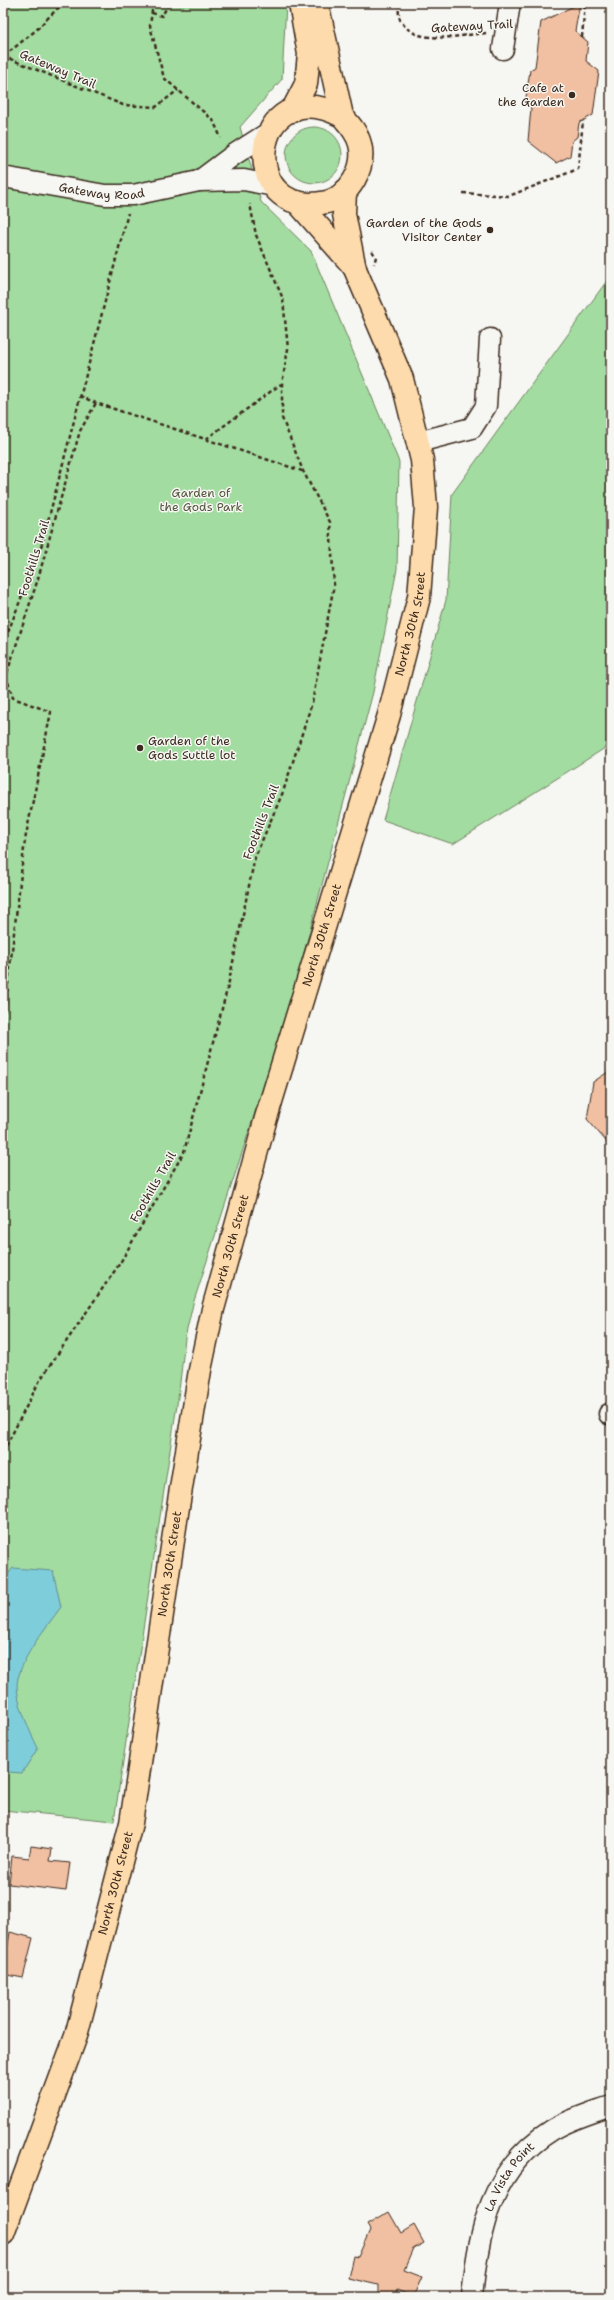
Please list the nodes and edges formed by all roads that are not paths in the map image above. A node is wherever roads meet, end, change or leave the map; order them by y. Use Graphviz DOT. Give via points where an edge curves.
graph roads {
  1 [pos="300,3"];
  2 [pos="317,3"];
  3 [pos="510,3"];
  4 [pos="504,41"];
  5 [pos="292,111"];
  6 [pos="342,116"];
  7 [pos="268,133"];
  8 [pos="3,177"];
  9 [pos="199,181"];
  10 [pos="274,186"];
  11 [pos="345,191"];
  12 [pos="297,202"];
  13 [pos="356,269"];
  14 [pos="490,339"];
  15 [pos="418,442"];
  16 [pos="611,2106"];
  17 [pos="3,2234"];
  18 [pos="472,2297"];
  1 -- 5 [label="main road, North 30th Street" via="309,54 306,84"];
  2 -- 6 [label="main road, North 30th Street"];
  3 -- 4 [label="street"];
  5 -- 6 [label="main road, North 30th Street" via="311,106 326,108"];
  5 -- 7 [label="main road, North 30th Street" via="283,115"];
  6 -- 11 [label="main road, North 30th Street" via="353,129 361,162 356,178"];
  7 -- 9 [label="street, Gateway Road"];
  7 -- 10 [label="main road, North 30th Street" via="262,155 265,170"];
  8 -- 9 [label="street, Gateway Road" via="105,196 133,195"];
  9 -- 10 [label="street, Gateway Road" via="244,180"];
  10 -- 12 [label="main road, North 30th Street"];
  11 -- 12 [label="main road, North 30th Street" via="326,202"];
  11 -- 13 [label="main road, North 30th Street" via="344,214"];
  12 -- 13 [label="main road, North 30th Street"];
  13 -- 15 [label="main road, North 30th Street" via="402,379"];
  14 -- 15 [label="street" via="486,406 472,428"];
  15 -- 17 [label="main road, North 30th Street" via="425,479 426,507 419,597 412,630 216,1296 197,1385 131,1823 76,2036"];
  16 -- 18 [label="street, La Vista Point" via="571,2120 552,2130 530,2147 514,2164 488,2208 481,2232"];
}
